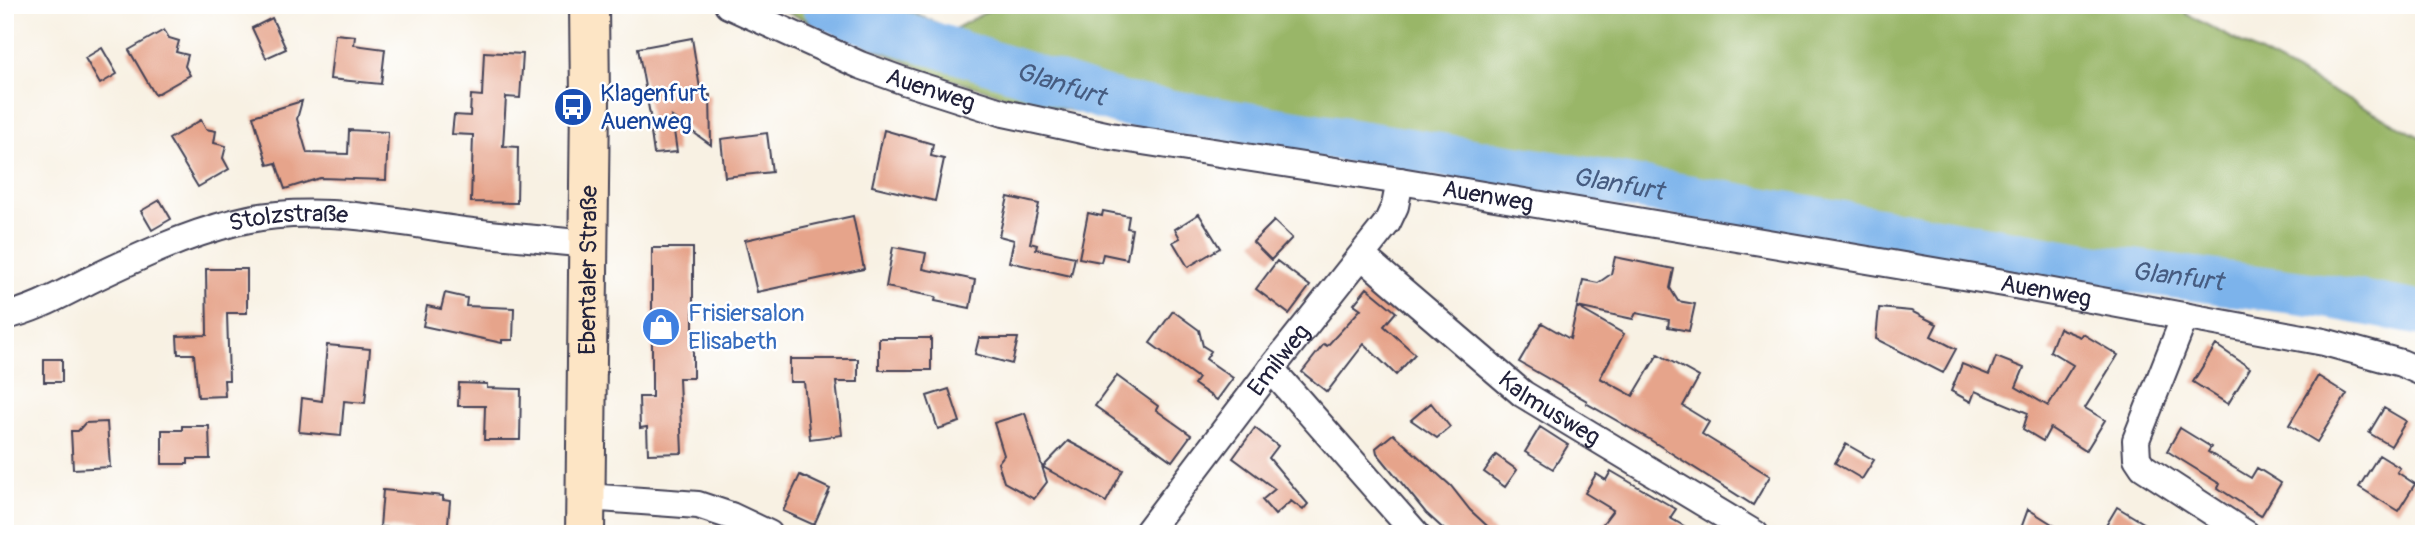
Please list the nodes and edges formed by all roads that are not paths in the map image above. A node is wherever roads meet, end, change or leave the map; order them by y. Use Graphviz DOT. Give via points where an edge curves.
graph roads {
  1 [pos="589,5"];
  2 [pos="728,5"];
  3 [pos="1400,181"];
  4 [pos="589,244"];
  5 [pos="1362,256"];
  6 [pos="5,316"];
  7 [pos="2185,316"];
  8 [pos="1271,369"];
  9 [pos="2424,373"];
  10 [pos="586,516"];
  11 [pos="769,534"];
  12 [pos="1146,534"];
  13 [pos="1416,534"];
  14 [pos="1755,534"];
  15 [pos="2246,534"];
  1 -- 4 [label="main road, Ebentaler Straße"];
  2 -- 3 [label="street, Auenweg" via="860,65 1004,113 1110,136"];
  3 -- 5 [label="street, Emilweg" via="1387,223"];
  3 -- 7 [label="street, Auenweg"];
  4 -- 6 [label="street, Stolzstraße" via="331,212 274,215 189,237"];
  4 -- 10 [label="main road, Ebentaler Straße"];
  5 -- 8 [label="street, Emilweg"];
  5 -- 14 [label="street, Kalmusweg" via="1523,394"];
  7 -- 9 [label="street, Auenweg" via="2324,342"];
  7 -- 15 [label="street" via="2136,440 2137,458 2151,474"];
  8 -- 12 [label="street, Emilweg"];
  8 -- 13 [label="street"];
  10 -- 11 [label="street" via="698,505"];
}
